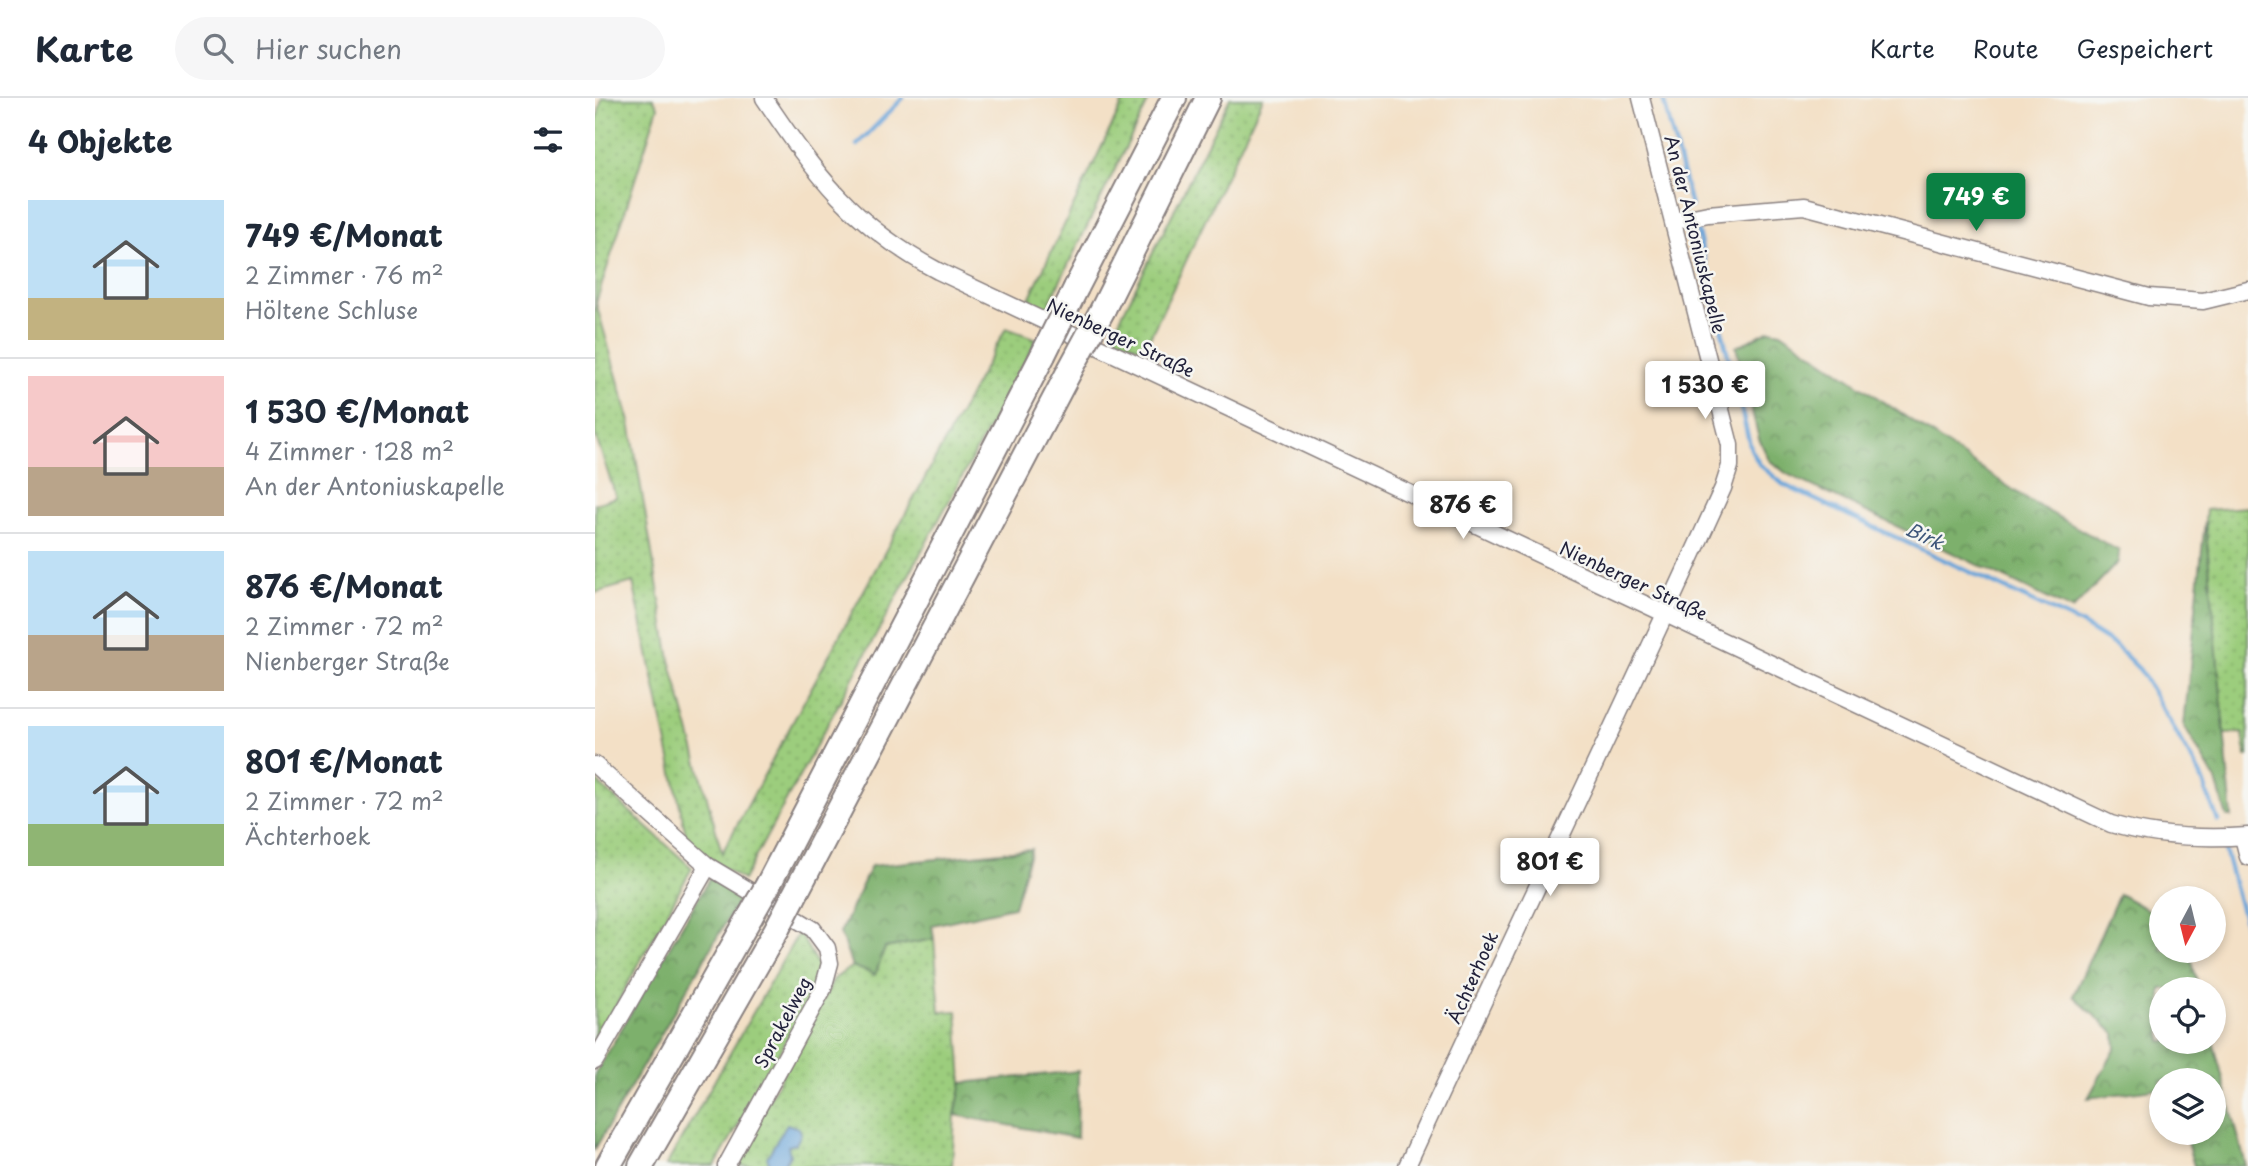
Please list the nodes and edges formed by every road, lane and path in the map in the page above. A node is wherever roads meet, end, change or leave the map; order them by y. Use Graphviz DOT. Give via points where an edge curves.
graph roads {
  1 [pos="764,98"];
  2 [pos="1174,98"];
  3 [pos="1208,98"];
  4 [pos="1641,98"];
  5 [pos="1678,220"];
  6 [pos="2248,290"];
  7 [pos="1665,616"];
  8 [pos="595,765"];
  9 [pos="2245,837"];
  10 [pos="2248,857"];
  11 [pos="708,866"];
  12 [pos="595,1061"];
  13 [pos="608,1166"];
  14 [pos="641,1166"];
  15 [pos="726,1166"];
  16 [pos="1407,1166"];
  1 -- 7 [label="street, Nienberger Straße" via="831,191 869,228 912,258"];
  2 -- 13 [label="highway, bridge" via="768,886"];
  3 -- 14 [label="highway, bridge" via="1103,309 778,927"];
  4 -- 5 [label="street, An der Antoniuskapelle"];
  5 -- 6 [label="street" via="1804,206 2149,298 2203,302"];
  5 -- 7 [label="street, An der Antoniuskapelle" via="1730,445 1730,466"];
  7 -- 9 [label="street, Nienberger Straße" via="2111,824 2178,836"];
  7 -- 16 [label="street, Ächterhoek"];
  8 -- 11 [label="street, Sprakelweg"];
  9 -- 10 [label="street"];
  11 -- 12 [label="street"];
  11 -- 15 [label="street, Sprakelweg" via="813,929 827,948 830,963 823,989"];
}
